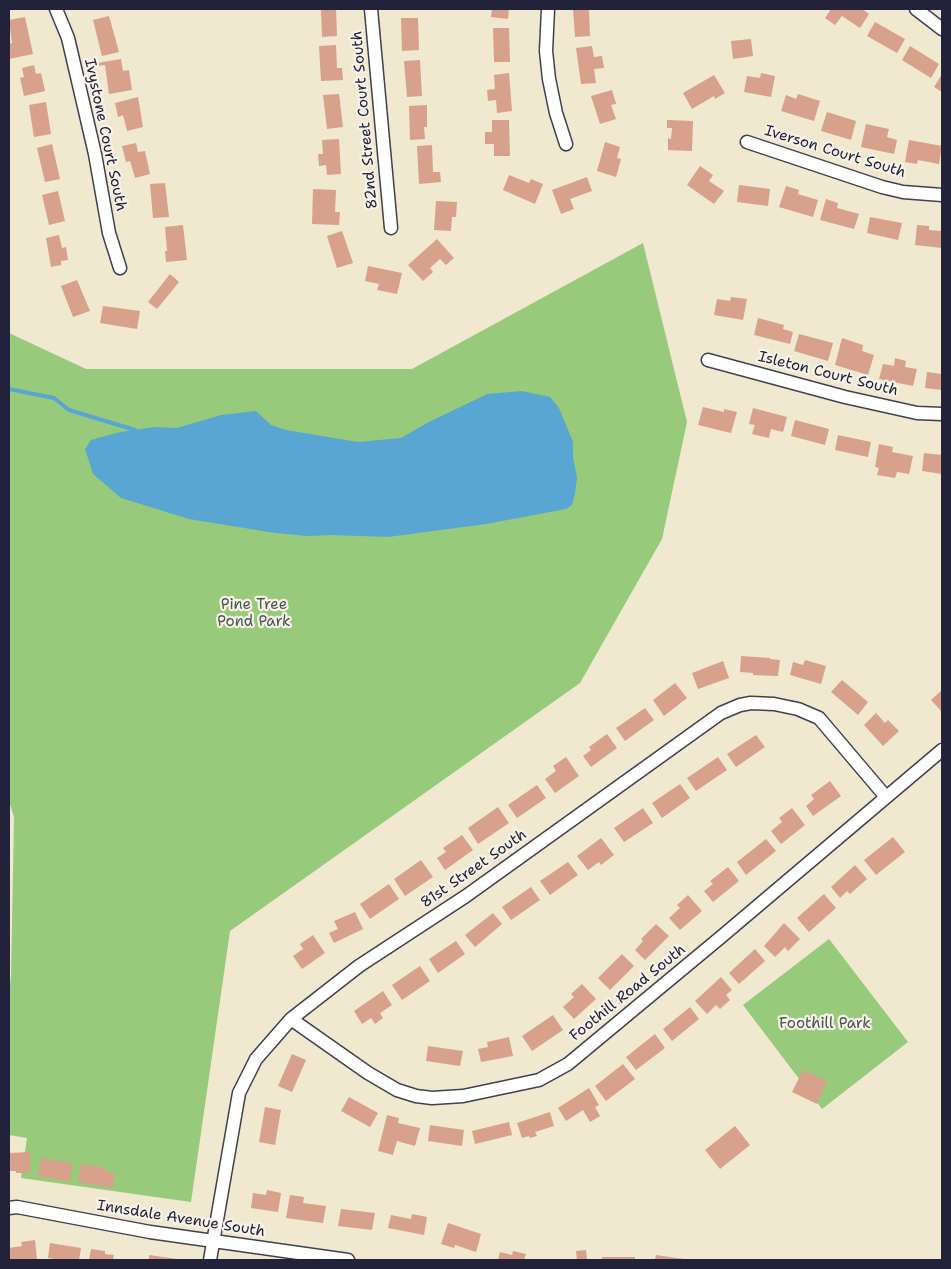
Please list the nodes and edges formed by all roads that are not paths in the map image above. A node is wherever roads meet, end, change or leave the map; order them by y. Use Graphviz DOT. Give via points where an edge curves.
graph roads {
  1 [pos="56,9"];
  2 [pos="371,9"];
  3 [pos="548,9"];
  4 [pos="916,9"];
  5 [pos="942,29"];
  6 [pos="747,142"];
  7 [pos="566,144"];
  8 [pos="942,194"];
  9 [pos="391,228"];
  10 [pos="120,268"];
  11 [pos="708,360"];
  12 [pos="942,414"];
  13 [pos="942,750"];
  14 [pos="886,797"];
  15 [pos="291,1019"];
  16 [pos="9,1208"];
  17 [pos="214,1242"];
  18 [pos="210,1260"];
  19 [pos="348,1260"];
  1 -- 10 [label="street, Ivystone Court South" via="68,38 95,154 109,233"];
  2 -- 9 [label="street, 82nd Street Court South"];
  3 -- 7 [label="street" via="546,52 549,79"];
  4 -- 5 [label="street"];
  6 -- 8 [label="street, Iverson Court South" via="882,187 903,192"];
  11 -- 12 [label="street, Isleton Court South" via="845,398 917,413"];
  13 -- 14 [label="street, Foothill Road South"];
  14 -- 15 [label="street, Foothill Road South" via="576,1057 539,1080 463,1096 416,1096 397,1090 368,1073"];
  14 -- 15 [label="street, 81st Street South" via="818,718 798,709 774,704 740,705 721,713 466,896 359,966"];
  15 -- 17 [label="street, 81st Street South" via="256,1059 239,1093"];
  16 -- 17 [label="street, Innsdale Avenue South" via="17,1206"];
  17 -- 18 [label="street, 81st Street South"];
  17 -- 19 [label="street, Innsdale Avenue South"];
}
